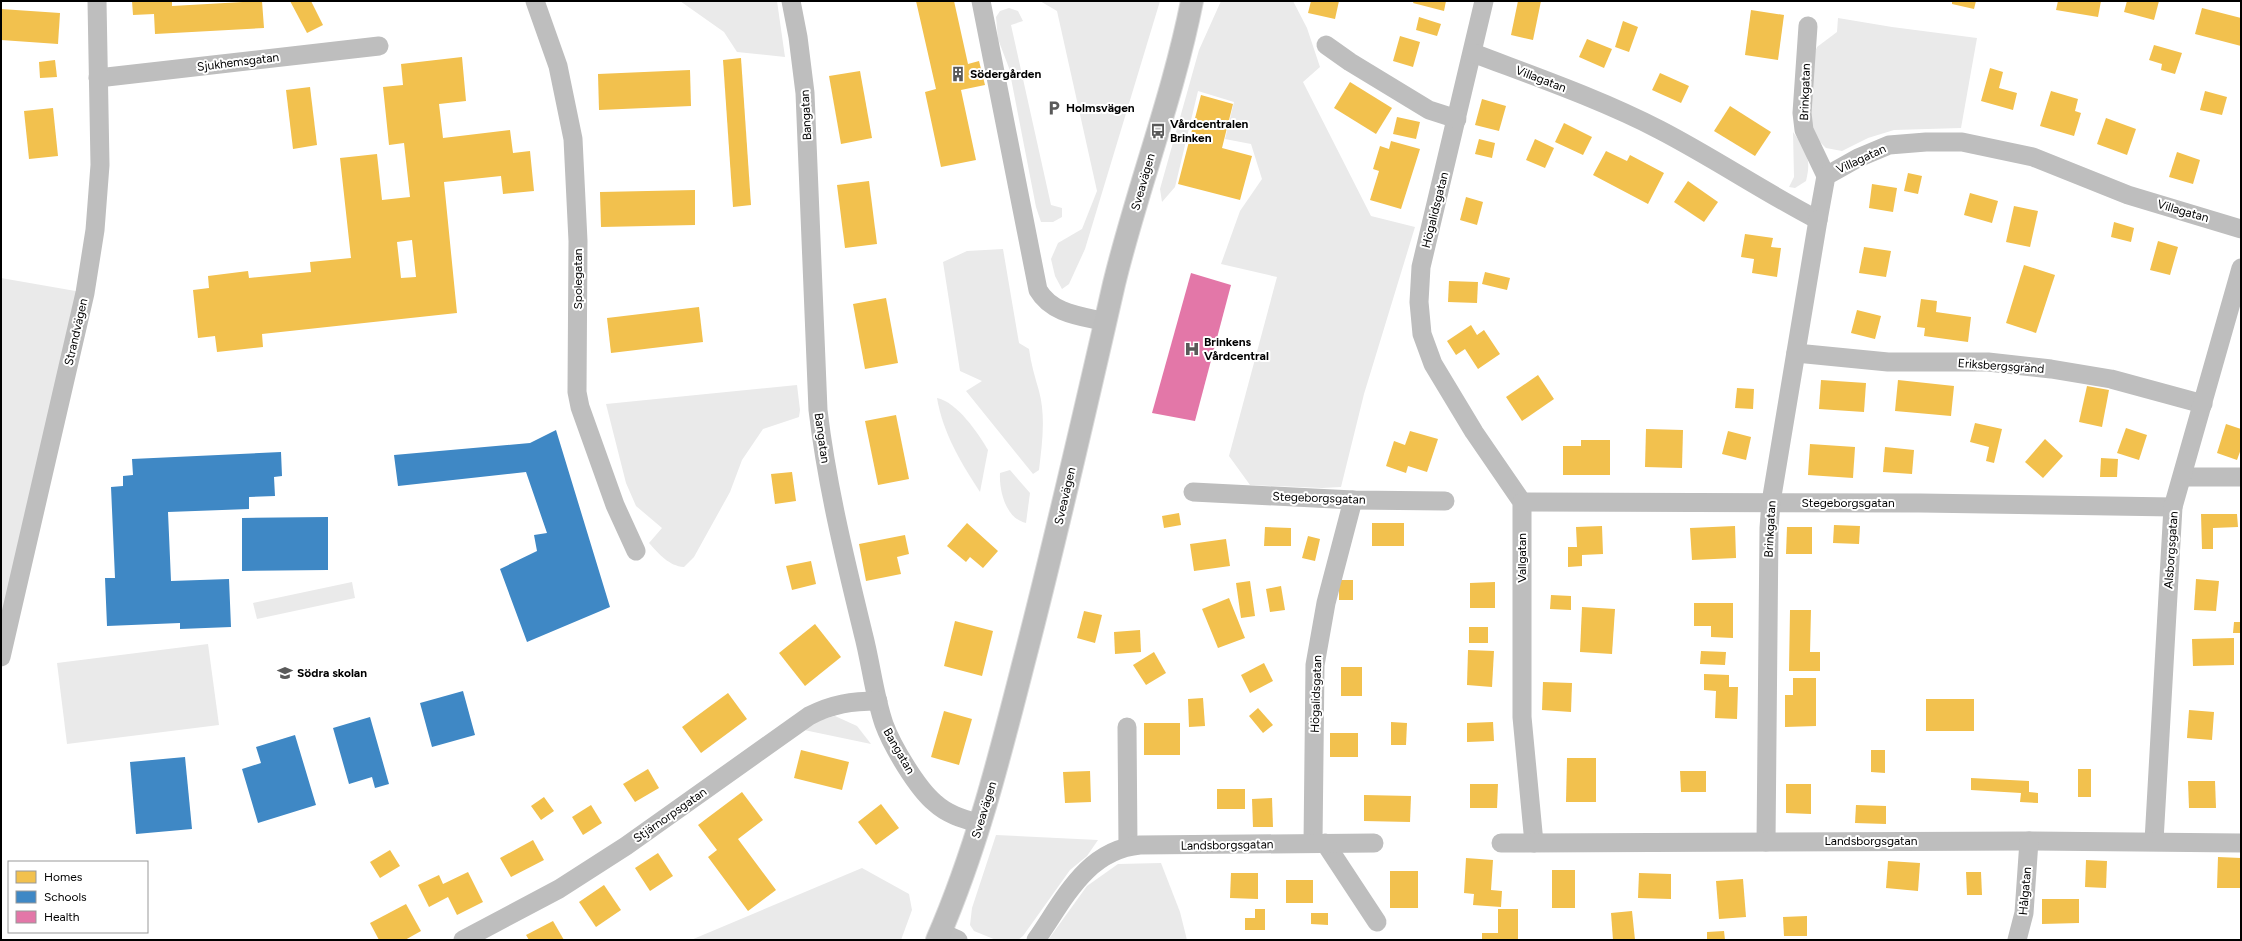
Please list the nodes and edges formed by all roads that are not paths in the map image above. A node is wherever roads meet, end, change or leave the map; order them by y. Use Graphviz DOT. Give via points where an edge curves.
graph roads {
  1 [pos="97,1"];
  2 [pos="535,1"];
  3 [pos="791,1"];
  4 [pos="981,1"];
  5 [pos="1192,1"];
  6 [pos="1206,1"];
  7 [pos="1484,1"];
  8 [pos="1808,26"];
  9 [pos="1326,44"];
  10 [pos="379,46"];
  11 [pos="1182,50"];
  12 [pos="1473,53"];
  13 [pos="98,78"];
  14 [pos="1457,119"];
  15 [pos="1826,176"];
  16 [pos="1818,220"];
  17 [pos="2241,229"];
  18 [pos="2241,268"];
  19 [pos="1106,322"];
  20 [pos="1796,353"];
  21 [pos="2202,404"];
  22 [pos="2182,477"];
  23 [pos="2241,477"];
  24 [pos="1193,492"];
  25 [pos="1353,500"];
  26 [pos="1445,501"];
  27 [pos="1522,502"];
  28 [pos="1771,502"];
  29 [pos="2173,507"];
  30 [pos="636,551"];
  31 [pos="1,657"];
  32 [pos="878,701"];
  33 [pos="1127,727"];
  34 [pos="981,824"];
  35 [pos="2029,841"];
  36 [pos="2154,841"];
  37 [pos="1766,842"];
  38 [pos="2241,842"];
  39 [pos="1319,843"];
  40 [pos="1374,843"];
  41 [pos="1501,843"];
  42 [pos="1534,843"];
  43 [pos="1128,846"];
  44 [pos="1378,922"];
  45 [pos="945,937"];
  46 [pos="463,940"];
  47 [pos="1036,940"];
  48 [pos="2017,940"];
  1 -- 13 [label="street, Strandvägen"];
  2 -- 30 [label="street, Spolegatan" via="558,66 573,139 578,241 577,392 615,505"];
  3 -- 32 [label="street, Bangatan" via="805,93 818,410 823,452 838,534"];
  4 -- 19 [label="street" via="1038,290 1056,309"];
  5 -- 11 [label="main road, Sveavägen"];
  6 -- 11 [label="main road, Sveavägen"];
  7 -- 12 [label="street, Högalidsgatan"];
  8 -- 15 [label="street, Brinkgatan" via="1802,113 1806,135"];
  9 -- 14 [label="street" via="1350,62 1429,110"];
  10 -- 13 [label="street, Sjukhemsgatan"];
  11 -- 19 [label="main road, Sveavägen" via="1130,228"];
  12 -- 14 [label="street, Högalidsgatan"];
  12 -- 16 [label="street, Villagatan" via="1579,93 1659,129"];
  13 -- 31 [label="street, Strandvägen" via="98,201 90,265"];
  14 -- 27 [label="street, Högalidsgatan" via="1421,267 1419,302 1422,334 1433,364 1474,432"];
  15 -- 16 [label="street, Villagatan"];
  15 -- 17 [label="street, Villagatan" via="1858,158 1889,146 1962,142 2033,157 2128,195"];
  16 -- 20 [label="street, Brinkgatan"];
  18 -- 21 [label="street, Alsborgsgatan"];
  19 -- 34 [label="main road, Sveavägen" via="1052,554"];
  20 -- 21 [label="street, Eriksbergsgränd" via="1888,362 1988,362 2051,369 2111,379"];
  20 -- 28 [label="street, Brinkgatan"];
  21 -- 22 [label="street, Alsborgsgatan"];
  22 -- 23 [label="street"];
  22 -- 29 [label="street, Alsborgsgatan"];
  24 -- 25 [label="street, Stegeborgsgatan"];
  25 -- 26 [label="street, Stegeborgsgatan"];
  25 -- 39 [label="street, Högalidsgatan" via="1326,603 1315,665"];
  27 -- 28 [label="street, Stegeborgsgatan"];
  27 -- 42 [label="street, Vallgatan" via="1522,717"];
  28 -- 29 [label="street, Stegeborgsgatan"];
  28 -- 37 [label="street, Brinkgatan"];
  29 -- 36 [label="street, Alsborgsgatan"];
  32 -- 34 [label="street, Bangatan" via="892,744 919,785 934,802 956,816"];
  32 -- 46 [label="street, Stjärnorpsgatan" via="840,703 809,716 626,846 559,889"];
  33 -- 43 [label="street"];
  34 -- 45 [label="main road, Sveavägen"];
  35 -- 36 [label="street, Landsborgsgatan"];
  35 -- 37 [label="street, Landsborgsgatan"];
  35 -- 48 [label="street, Hålgatan" via="2024,913"];
  36 -- 38 [label="street, Landsborgsgatan"];
  37 -- 42 [label="street, Landsborgsgatan"];
  39 -- 40 [label="street, Landsborgsgatan"];
  39 -- 43 [label="street, Landsborgsgatan"];
  39 -- 44 [label="street"];
  41 -- 42 [label="street, Landsborgsgatan"];
  43 -- 47 [label="street, Landsborgsgatan" via="1105,854 1086,869"];
}
